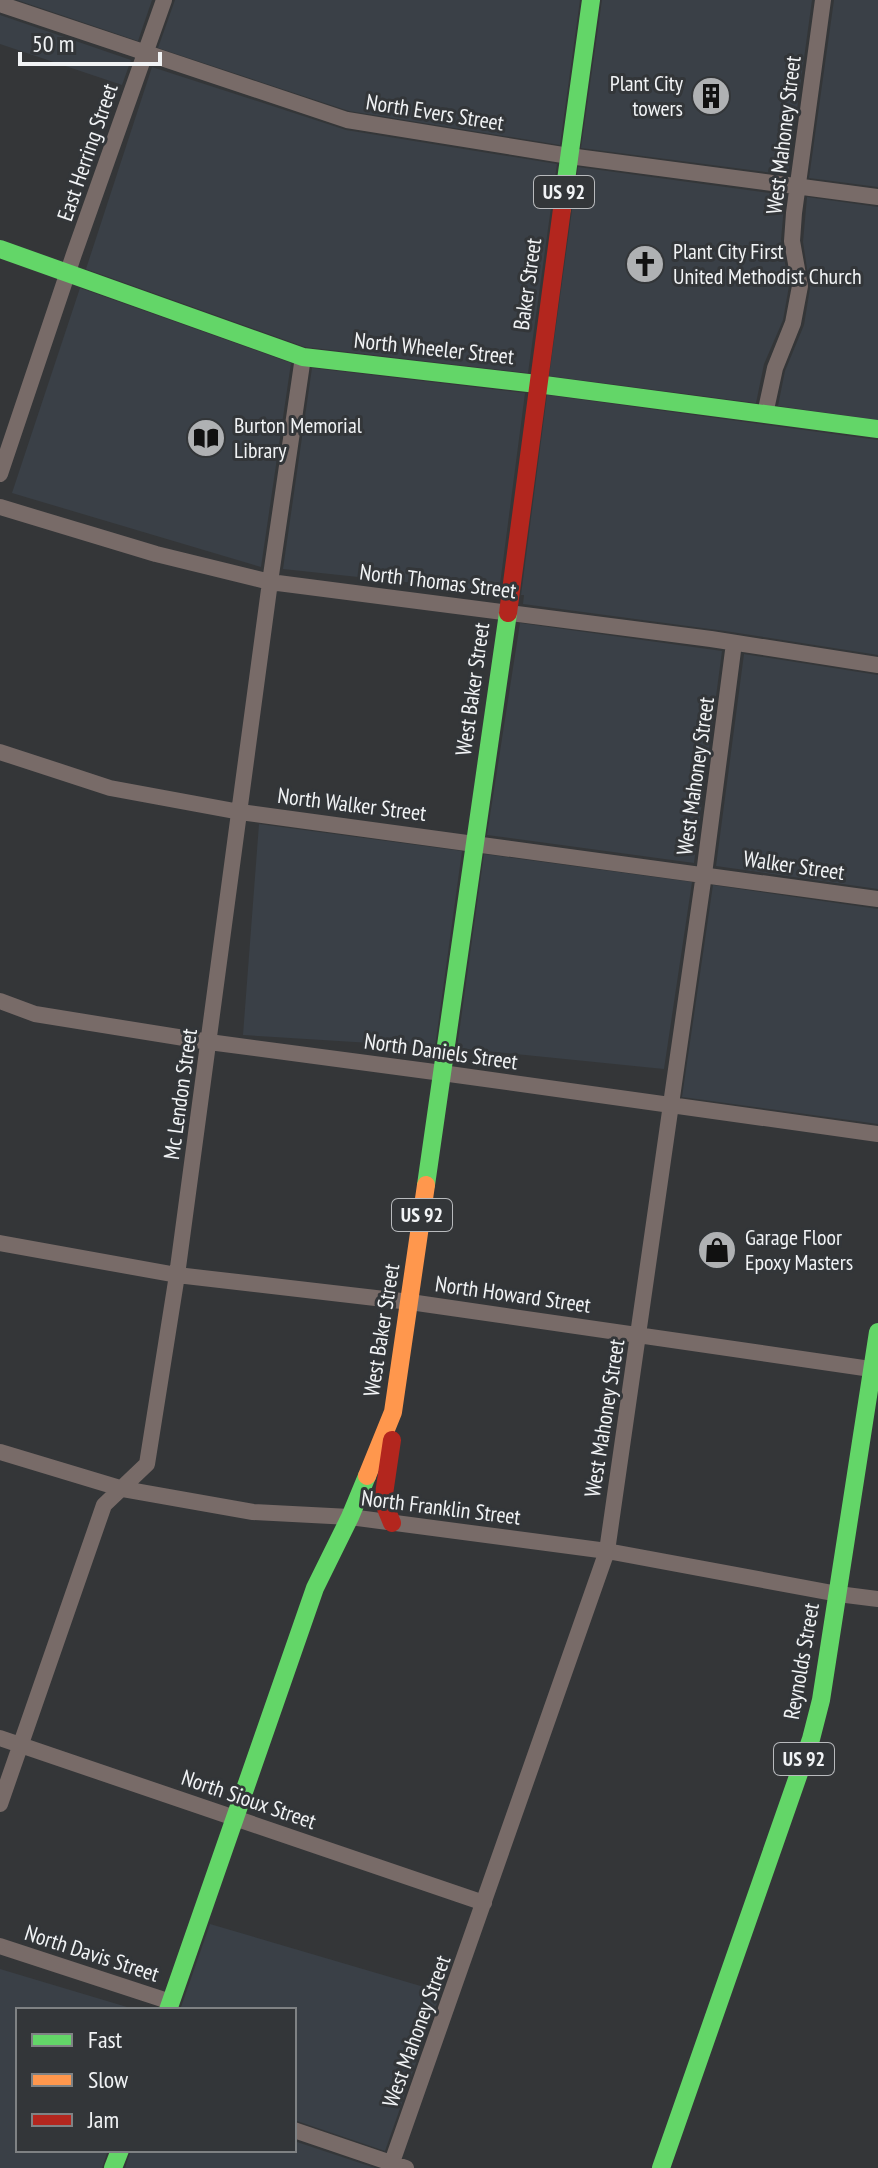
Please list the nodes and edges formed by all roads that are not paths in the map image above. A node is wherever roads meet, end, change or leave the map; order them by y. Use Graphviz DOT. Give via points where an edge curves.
graph roads {
  1 [pos="164,0"];
  2 [pos="591,0"];
  3 [pos="823,0"];
  4 [pos="0,4"];
  5 [pos="145,54"];
  6 [pos="569,156"];
  7 [pos="797,186"];
  8 [pos="878,197"];
  9 [pos="0,249"];
  10 [pos="68,273"];
  11 [pos="303,357"];
  12 [pos="537,384"];
  13 [pos="765,414"];
  14 [pos="878,429"];
  15 [pos="0,474"];
  16 [pos="0,507"];
  17 [pos="270,582"];
  18 [pos="508,612"];
  19 [pos="734,643"];
  20 [pos="878,665"];
  21 [pos="0,752"];
  22 [pos="240,812"];
  23 [pos="474,843"];
  24 [pos="704,874"];
  25 [pos="878,899"];
  26 [pos="0,1001"];
  27 [pos="209,1042"];
  28 [pos="442,1073"];
  29 [pos="670,1105"];
  30 [pos="878,1134"];
  31 [pos="0,1243"];
  32 [pos="177,1275"];
  33 [pos="410,1302"];
  34 [pos="878,1332"];
  35 [pos="639,1334"];
  36 [pos="875,1369"];
  37 [pos="393,1412"];
  38 [pos="0,1452"];
  39 [pos="123,1489"];
  40 [pos="350,1517"];
  41 [pos="392,1523"];
  42 [pos="607,1551"];
  43 [pos="838,1594"];
  44 [pos="878,1599"];
  45 [pos="0,1738"];
  46 [pos="21,1745"];
  47 [pos="0,1804"];
  48 [pos="235,1818"];
  49 [pos="484,1903"];
  50 [pos="0,1946"];
  51 [pos="170,2006"];
  52 [pos="296,2131"];
  53 [pos="396,2166"];
  54 [pos="661,2168"];
  1 -- 5 [label="street, East Herring Street"];
  2 -- 6 [label="main road, Baker Street / US 92"];
  3 -- 7 [label="street, West Mahoney Street"];
  4 -- 5 [label="street, North Evers Street"];
  5 -- 6 [label="street, North Evers Street" via="347,120"];
  5 -- 10 [label="street, East Herring Street"];
  6 -- 7 [label="street, North Evers Street"];
  6 -- 12 [label="main road, Baker Street / US 92"];
  7 -- 8 [label="street, North Evers Street"];
  7 -- 13 [label="street, West Mahoney Street" via="792,241 800,286"];
  9 -- 10 [label="main road, North Wheeler Street"];
  10 -- 11 [label="main road, North Wheeler Street"];
  10 -- 15 [label="street, East Herring Street"];
  11 -- 12 [label="main road, North Wheeler Street"];
  11 -- 17 [label="street, Mc Lendon Street"];
  12 -- 13 [label="main road, North Wheeler Street"];
  12 -- 18 [label="main road, West Baker Street / US 92"];
  13 -- 14 [label="main road, North Wheeler Street"];
  16 -- 17 [label="street, North Thomas Street"];
  17 -- 18 [label="street, North Thomas Street"];
  17 -- 22 [label="street, Mc Lendon Street"];
  18 -- 19 [label="street, North Thomas Street"];
  18 -- 23 [label="main road, West Baker Street / US 92"];
  19 -- 20 [label="street, North Thomas Street"];
  19 -- 24 [label="street, West Mahoney Street"];
  21 -- 22 [label="street, North Walker Street" via="110,788"];
  22 -- 23 [label="street, North Walker Street"];
  22 -- 27 [label="street, Mc Lendon Street"];
  23 -- 24 [label="street, North Walker Street"];
  23 -- 28 [label="main road, West Baker Street / US 92"];
  24 -- 25 [label="street, Walker Street"];
  24 -- 29 [label="street, West Mahoney Street"];
  26 -- 27 [label="street, North Daniels Street" via="35,1014"];
  27 -- 28 [label="street, North Daniels Street"];
  27 -- 32 [label="street, Mc Lendon Street"];
  28 -- 29 [label="street, North Daniels Street"];
  28 -- 33 [label="main road, West Baker Street / US 92"];
  29 -- 30 [label="street, North Daniels Street"];
  29 -- 35 [label="street, West Mahoney Street"];
  31 -- 32 [label="street, North Howard Street"];
  32 -- 33 [label="street, North Howard Street"];
  32 -- 39 [label="street, Mc Lendon Street" via="147,1464"];
  33 -- 35 [label="street, North Howard Street"];
  33 -- 37 [label="main road, West Baker Street / US 92"];
  34 -- 36 [label="main road, Reynolds Street / US 92"];
  35 -- 36 [label="street, North Howard Street"];
  35 -- 42 [label="street, West Mahoney Street"];
  36 -- 43 [label="main road, Reynolds Street / US 92"];
  37 -- 40 [label="main road, West Baker Street / US 92"];
  37 -- 41 [label="main road, US 92" via="383,1501"];
  38 -- 39 [label="street, North Franklin Street"];
  39 -- 40 [label="street, North Franklin Street" via="253,1512"];
  39 -- 46 [label="street, Mc Lendon Street" via="104,1505"];
  40 -- 41 [label="street, North Franklin Street"];
  40 -- 48 [label="main road, West Baker Street / US 92" via="315,1588"];
  41 -- 42 [label="street, North Franklin Street"];
  42 -- 43 [label="street, North Franklin Street"];
  42 -- 49 [label="street, West Mahoney Street"];
  43 -- 44 [label="street, North Franklin Street"];
  43 -- 54 [label="main road, Reynolds Street / US 92" via="811,1739"];
  45 -- 46 [label="street, North Sioux Street"];
  46 -- 47 [label="street, Mc Lendon Street"];
  46 -- 48 [label="street, North Sioux Street"];
  48 -- 49 [label="street, North Sioux Street"];
  48 -- 51 [label="main road, West Baker Street / US 92"];
  49 -- 53 [label="street, West Mahoney Street"];
  50 -- 51 [label="street, North Davis Street"];
  52 -- 53 [label="street"];
}
